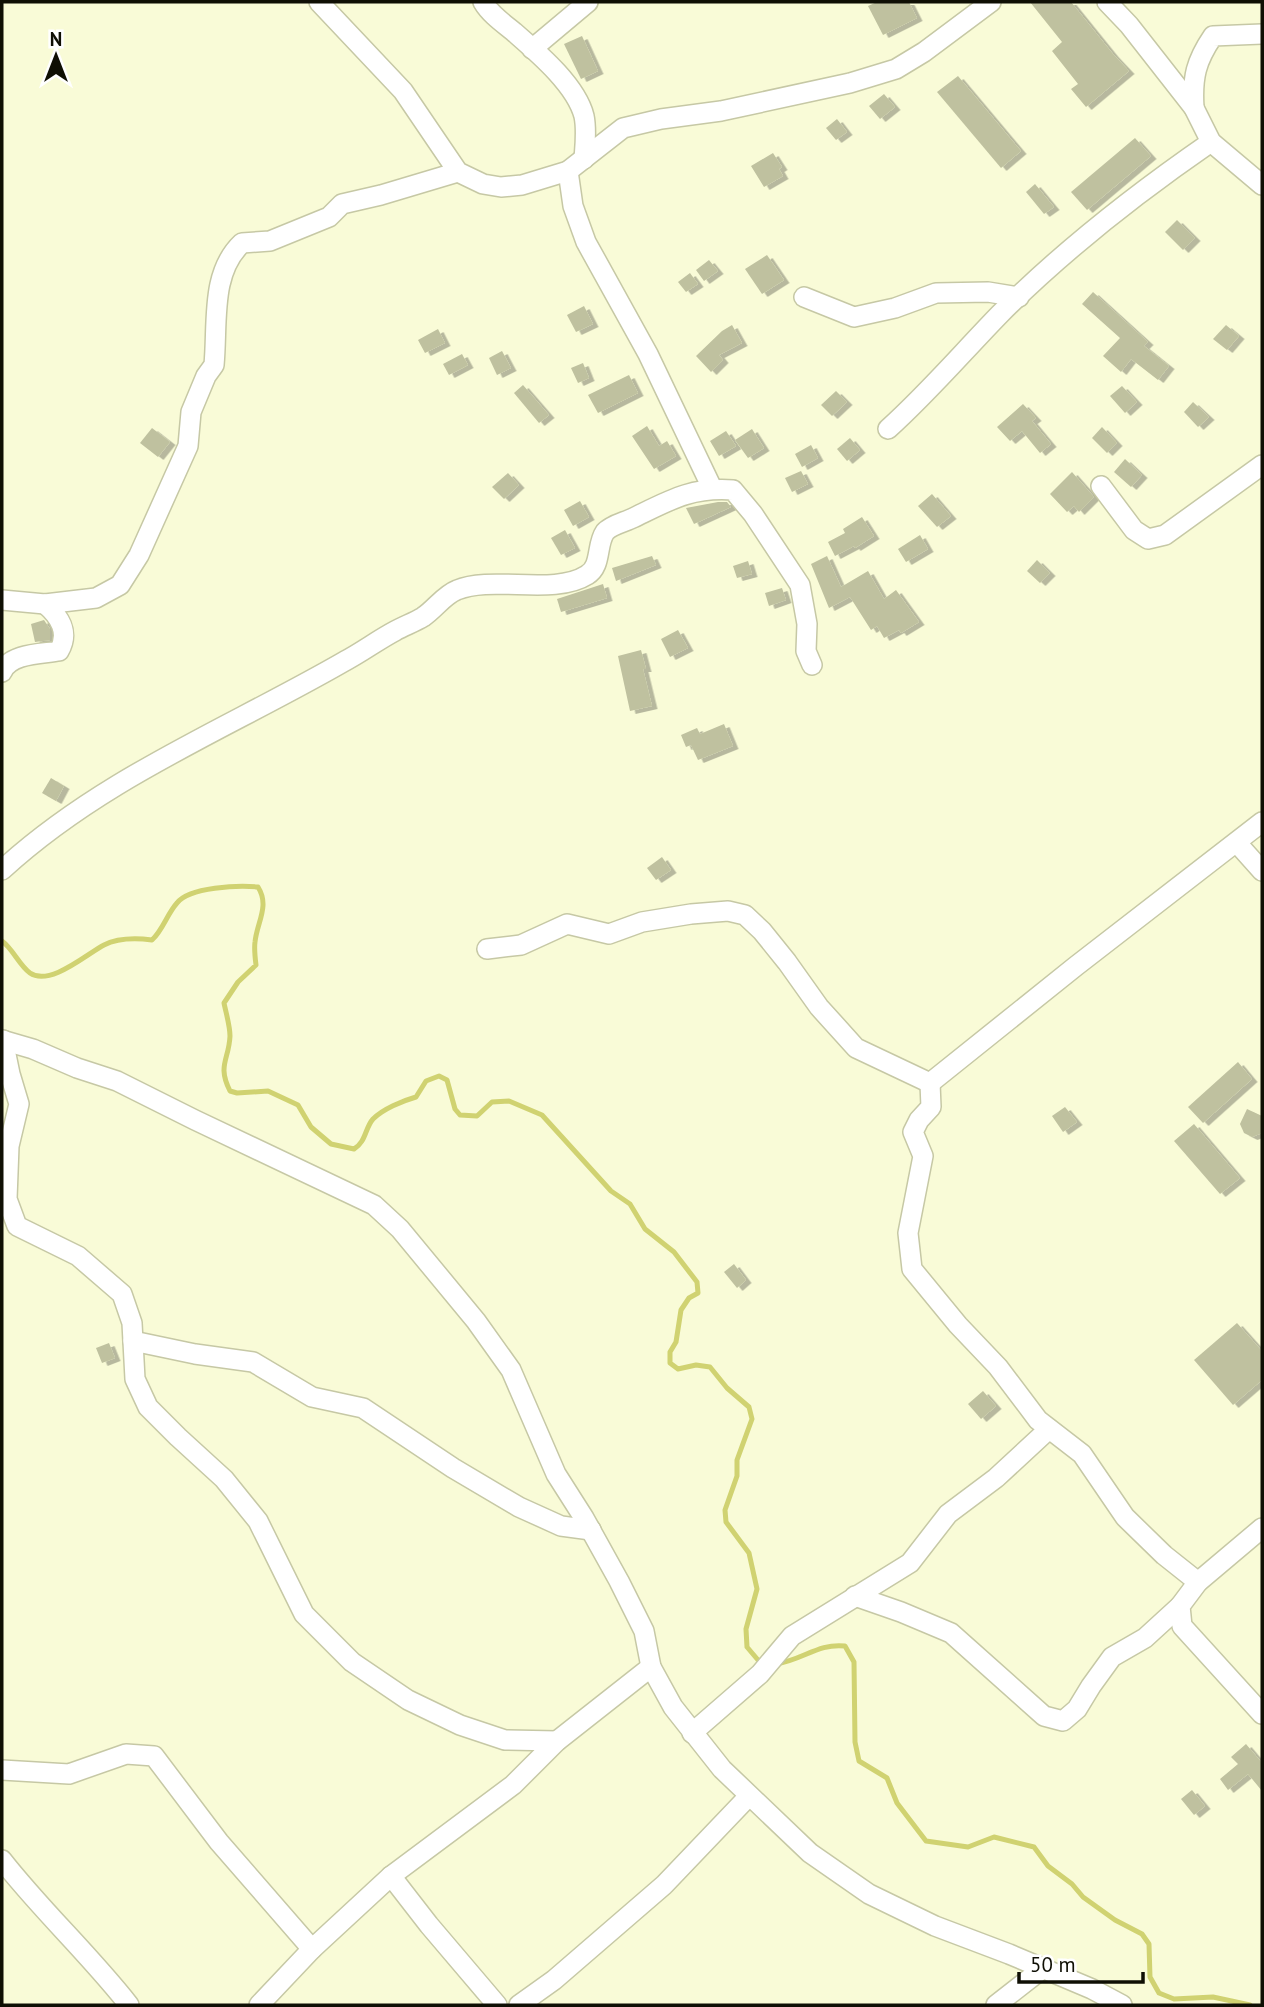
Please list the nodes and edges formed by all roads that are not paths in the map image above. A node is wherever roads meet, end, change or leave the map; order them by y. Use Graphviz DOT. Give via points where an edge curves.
graph roads {
  1 [pos="319,2"];
  2 [pos="483,2"];
  3 [pos="588,2"];
  4 [pos="990,2"];
  5 [pos="1107,2"];
  6 [pos="1262,34"];
  7 [pos="532,49"];
  8 [pos="1194,108"];
  9 [pos="1211,142"];
  10 [pos="584,159"];
  11 [pos="568,171"];
  12 [pos="458,172"];
  13 [pos="1262,185"];
  14 [pos="804,297"];
  15 [pos="1019,297"];
  16 [pos="888,429"];
  17 [pos="1262,465"];
  18 [pos="1101,486"];
  19 [pos="712,488"];
  20 [pos="2,600"];
  21 [pos="45,604"];
  22 [pos="812,665"];
  23 [pos="2,671"];
  24 [pos="1262,822"];
  25 [pos="1237,843"];
  26 [pos="2,870"];
  27 [pos="1262,871"];
  28 [pos="487,949"];
  29 [pos="3,1040"];
  30 [pos="930,1083"];
  31 [pos="133,1341"];
  32 [pos="1049,1429"];
  33 [pos="1262,1528"];
  34 [pos="591,1530"];
  35 [pos="1198,1582"];
  36 [pos="855,1596"];
  37 [pos="1180,1606"];
  38 [pos="651,1667"];
  39 [pos="1262,1714"];
  40 [pos="692,1733"];
  41 [pos="557,1741"];
  42 [pos="2,1770"];
  43 [pos="749,1796"];
  44 [pos="2,1860"];
  45 [pos="391,1876"];
  46 [pos="312,1949"];
  47 [pos="1042,1969"];
  48 [pos="129,2005"];
  49 [pos="259,2005"];
  50 [pos="497,2005"];
  51 [pos="519,2005"];
  52 [pos="996,2005"];
  53 [pos="1122,2005"];
  1 -- 12 [label="street" via="403,91"];
  2 -- 7 [label="street"];
  3 -- 7 [label="street"];
  4 -- 10 [label="street" via="896,69 721,111 623,128"];
  5 -- 8 [label="street"];
  6 -- 8 [label="street" via="1213,36 1200,54 1192,84"];
  7 -- 10 [label="street" via="564,81 583,113"];
  8 -- 9 [label="street"];
  9 -- 13 [label="street"];
  9 -- 15 [label="street" via="1107,219"];
  10 -- 11 [label="street"];
  11 -- 12 [label="street" via="501,187"];
  11 -- 19 [label="street" via="573,206 586,242 648,354"];
  12 -- 21 [label="street" via="342,204 310,226 270,241 242,243 232,253 218,284 214,365 191,412 188,446 139,555 120,584 96,598"];
  14 -- 15 [label="street" via="854,317 936,293 988,292"];
  15 -- 16 [label="street"];
  17 -- 18 [label="street" via="1164,535 1148,539 1134,530"];
  19 -- 22 [label="street" via="733,490 800,585 806,651"];
  19 -- 26 [label="street" via="659,503 607,530 596,566 587,575 532,586 484,585 456,590 423,617 347,661 170,752 108,790"];
  20 -- 21 [label="street"];
  21 -- 23 [label="street" via="58,615 63,629 60,651 13,659"];
  24 -- 25 [label="street"];
  25 -- 27 [label="street"];
  25 -- 30 [label="street"];
  28 -- 30 [label="street" via="520,945 566,924 609,933 691,914 728,911 745,915 856,1048"];
  29 -- 31 [label="street" via="19,1104 9,1146 7,1199 17,1226 78,1256 122,1294"];
  29 -- 34 [label="street" via="117,1081 374,1205 408,1239 511,1370 556,1474"];
  30 -- 32 [label="street" via="931,1107 913,1132 923,1156 908,1233 912,1269"];
  31 -- 34 [label="street" via="253,1362 312,1397 363,1408 519,1507 561,1526"];
  31 -- 41 [label="street" via="135,1379 148,1407 224,1479 258,1521 304,1614 352,1662 408,1700 460,1725 505,1741"];
  32 -- 35 [label="street" via="1082,1454 1125,1517"];
  32 -- 36 [label="street" via="948,1514 910,1563"];
  33 -- 35 [label="street"];
  34 -- 38 [label="street" via="644,1631"];
  35 -- 37 [label="street"];
  36 -- 37 [label="street" via="951,1633 1044,1716 1063,1721 1077,1709 1112,1657 1145,1638"];
  36 -- 40 [label="street" via="792,1636 760,1674"];
  37 -- 39 [label="street" via="1182,1626"];
  38 -- 40 [label="street"];
  38 -- 41 [label="street"];
  40 -- 43 [label="street"];
  41 -- 45 [label="street" via="513,1785"];
  42 -- 46 [label="street" via="69,1774 126,1755 154,1756 219,1842"];
  43 -- 47 [label="street" via="810,1853 869,1894"];
  43 -- 51 [label="street" via="664,1885"];
  44 -- 48 [label="street"];
  45 -- 46 [label="street"];
  45 -- 50 [label="street"];
  46 -- 49 [label="street"];
  47 -- 52 [label="street"];
  47 -- 53 [label="street"];
}
